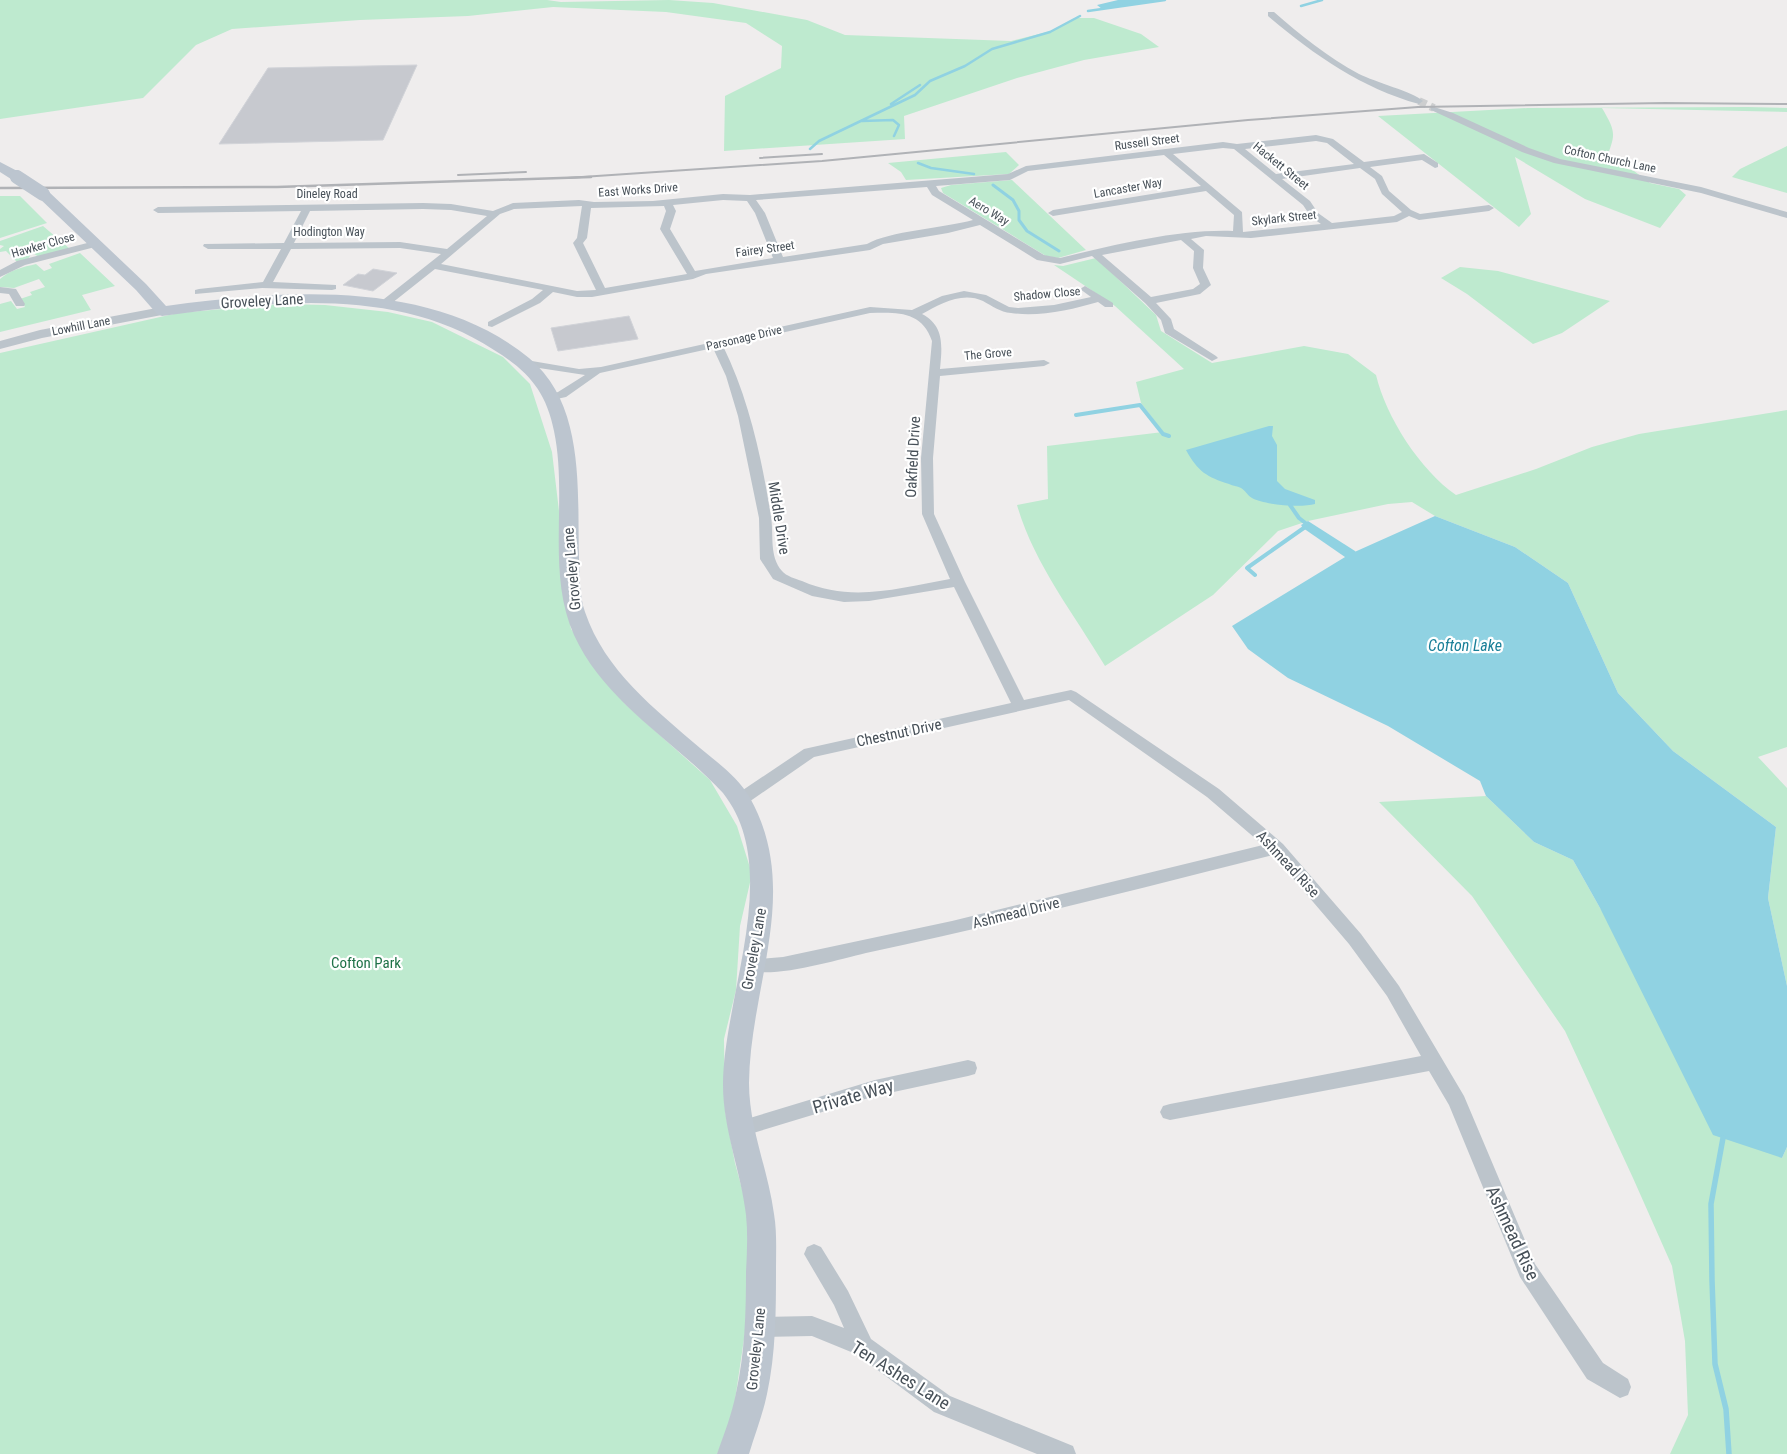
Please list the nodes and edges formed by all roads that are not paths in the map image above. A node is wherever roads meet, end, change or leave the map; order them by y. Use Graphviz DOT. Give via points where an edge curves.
graph roads {
  1 [pos="1271,14"];
  2 [pos="1419,101"];
  3 [pos="1434,108"];
  4 [pos="1237,147"];
  5 [pos="1416,149"];
  6 [pos="1167,153"];
  7 [pos="1424,157"];
  8 [pos="1360,165"];
  9 [pos="1435,165"];
  10 [pos="0,166"];
  11 [pos="1274,177"];
  12 [pos="929,182"];
  13 [pos="1207,188"];
  14 [pos="750,198"];
  15 [pos="667,202"];
  16 [pos="587,205"];
  17 [pos="308,206"];
  18 [pos="1489,208"];
  19 [pos="158,210"];
  20 [pos="1408,212"];
  21 [pos="1053,213"];
  22 [pos="495,214"];
  23 [pos="1787,215"];
  24 [pos="982,221"];
  25 [pos="1329,226"];
  26 [pos="1238,234"];
  27 [pos="1182,236"];
  28 [pos="95,244"];
  29 [pos="288,245"];
  30 [pos="208,246"];
  31 [pos="448,252"];
  32 [pos="1094,253"];
  33 [pos="1041,258"];
  34 [pos="780,260"];
  35 [pos="431,265"];
  36 [pos="0,274"];
  37 [pos="693,276"];
  38 [pos="266,286"];
  39 [pos="332,287"];
  40 [pos="551,289"];
  41 [pos="1085,289"];
  42 [pos="0,290"];
  43 [pos="199,292"];
  44 [pos="602,292"];
  45 [pos="1100,298"];
  46 [pos="1149,302"];
  47 [pos="20,304"];
  48 [pos="1109,304"];
  49 [pos="383,305"];
  50 [pos="888,309"];
  51 [pos="162,311"];
  52 [pos="913,314"];
  53 [pos="492,324"];
  54 [pos="717,344"];
  55 [pos="0,345"];
  56 [pos="1212,358"];
  57 [pos="1044,362"];
  58 [pos="526,363"];
  59 [pos="566,370"];
  60 [pos="601,370"];
  61 [pos="936,373"];
  62 [pos="580,381"];
  63 [pos="552,397"];
  64 [pos="958,582"];
  65 [pos="1071,695"];
  66 [pos="1020,707"];
  67 [pos="740,800"];
  68 [pos="1277,848"];
  69 [pos="753,965"];
  70 [pos="1433,1062"];
  71 [pos="968,1068"];
  72 [pos="1170,1112"];
  73 [pos="740,1129"];
  74 [pos="814,1254"];
  75 [pos="761,1327"];
  76 [pos="863,1346"];
  77 [pos="1620,1387"];
  78 [pos="733,1454"];
  79 [pos="1066,1454"];
  1 -- 2 [label="street" via="1341,69"];
  3 -- 23 [label="street, Cofton Church Lane" via="1510,144 1554,160 1724,194"];
  4 -- 6 [label="street, Russell Street" via="1223,145"];
  4 -- 8 [label="street, Russell Street" via="1316,138 1330,141"];
  4 -- 11 [label="street, Hackett Street"];
  5 -- 7 [label="street"];
  6 -- 12 [label="street, Russell Street" via="1026,169 1010,176"];
  6 -- 13 [label="street"];
  7 -- 8 [label="street"];
  7 -- 9 [label="street"];
  8 -- 11 [label="street"];
  8 -- 20 [label="street" via="1379,178 1385,192"];
  10 -- 28 [label="main road, bridge" via="43,194"];
  11 -- 25 [label="street, Hackett Street" via="1307,203 1314,214"];
  12 -- 14 [label="street, East Works Drive"];
  12 -- 24 [label="street, Aero Way" via="935,194"];
  13 -- 21 [label="street, Lancaster Way"];
  13 -- 26 [label="street" via="1239,214"];
  14 -- 15 [label="street, East Works Drive"];
  14 -- 34 [label="street"];
  15 -- 16 [label="street, East Works Drive"];
  15 -- 37 [label="street" via="671,211 665,229"];
  16 -- 22 [label="street, East Works Drive" via="523,204"];
  16 -- 44 [label="street" via="582,238 578,243"];
  17 -- 19 [label="street, Dineley Road"];
  17 -- 22 [label="street, Dineley Road" via="442,206"];
  17 -- 29 [label="street"];
  18 -- 20 [label="street" via="1419,217"];
  20 -- 25 [label="street, Skylark Street" via="1397,219"];
  22 -- 31 [label="street, East Works Drive"];
  24 -- 33 [label="street, Aero Way"];
  24 -- 34 [label="street, Fairey Street" via="880,241 870,246"];
  25 -- 26 [label="street, Skylark Street"];
  26 -- 27 [label="street, Skylark Street"];
  27 -- 32 [label="street, Skylark Street"];
  27 -- 46 [label="street" via="1199,250 1198,268 1206,284 1196,292"];
  28 -- 36 [label="street, Hawker Close" via="21,263"];
  28 -- 51 [label="main road"];
  29 -- 30 [label="street, Hodington Way"];
  29 -- 31 [label="street, Hodington Way" via="400,245"];
  29 -- 38 [label="street"];
  31 -- 35 [label="street, East Works Drive"];
  32 -- 33 [label="street, Skylark Street" via="1060,261"];
  32 -- 46 [label="street"];
  34 -- 37 [label="street, Fairey Street" via="703,271"];
  35 -- 40 [label="street, Fairey Street"];
  35 -- 49 [label="street, East Works Drive"];
  37 -- 44 [label="street, Fairey Street"];
  38 -- 39 [label="street"];
  38 -- 43 [label="street"];
  40 -- 44 [label="street, Fairey Street" via="577,294"];
  40 -- 53 [label="street" via="536,301"];
  41 -- 45 [label="street"];
  42 -- 47 [label="street" via="12,291"];
  45 -- 48 [label="street"];
  45 -- 52 [label="street, Shadow Close" via="1085,304 1023,311 1004,308 979,296 961,295 945,297"];
  46 -- 56 [label="street" via="1166,319 1169,331"];
  49 -- 51 [label="main road, Groveley Lane" via="336,299 284,299"];
  49 -- 58 [label="main road, Groveley Lane" via="438,318 481,335"];
  50 -- 52 [label="street, Oakfield Drive"];
  50 -- 54 [label="street, Parsonage Drive"];
  51 -- 55 [label="street, Lowhill Lane" via="40,334"];
  52 -- 61 [label="street, Oakfield Drive" via="926,320 935,330"];
  54 -- 60 [label="street, Parsonage Drive"];
  54 -- 64 [label="street, Middle Drive" via="732,376 744,416 765,518 767,559 778,576 817,594 844,598"];
  57 -- 61 [label="street, The Grove"];
  58 -- 59 [label="street, Parsonage Drive"];
  58 -- 63 [label="main road, Groveley Lane"];
  59 -- 60 [label="street, Parsonage Drive"];
  59 -- 62 [label="street, Parsonage Drive"];
  60 -- 62 [label="street, Parsonage Drive"];
  61 -- 64 [label="street, Oakfield Drive" via="927,458 928,514"];
  62 -- 63 [label="street, Parsonage Drive" via="562,395"];
  63 -- 67 [label="main road, Groveley Lane" via="562,421 566,451 574,610 586,641 617,685 720,777"];
  64 -- 66 [label="street, Oakfield Drive"];
  65 -- 66 [label="street, Chestnut Drive"];
  65 -- 68 [label="street, Ashmead Rise" via="1213,793"];
  66 -- 67 [label="street, Chestnut Drive" via="809,753"];
  67 -- 69 [label="main road, Groveley Lane" via="759,854 763,880 763,909"];
  68 -- 69 [label="street, Ashmead Drive" via="952,928 783,964"];
  68 -- 70 [label="street, Ashmead Rise" via="1360,946 1393,991"];
  69 -- 73 [label="main road, Groveley Lane" via="737,1048 735,1087"];
  70 -- 72 [label="street"];
  70 -- 77 [label="street, Ashmead Rise" via="1457,1102 1527,1270 1595,1371"];
  71 -- 73 [label="street, Private Way" via="875,1088"];
  73 -- 75 [label="main road, Groveley Lane" via="760,1212"];
  74 -- 76 [label="street" via="842,1298"];
  75 -- 76 [label="street, Ten Ashes Lane" via="812,1326"];
  75 -- 78 [label="main road, Groveley Lane" via="753,1389"];
  76 -- 79 [label="street, Ten Ashes Lane" via="942,1404"];
}
